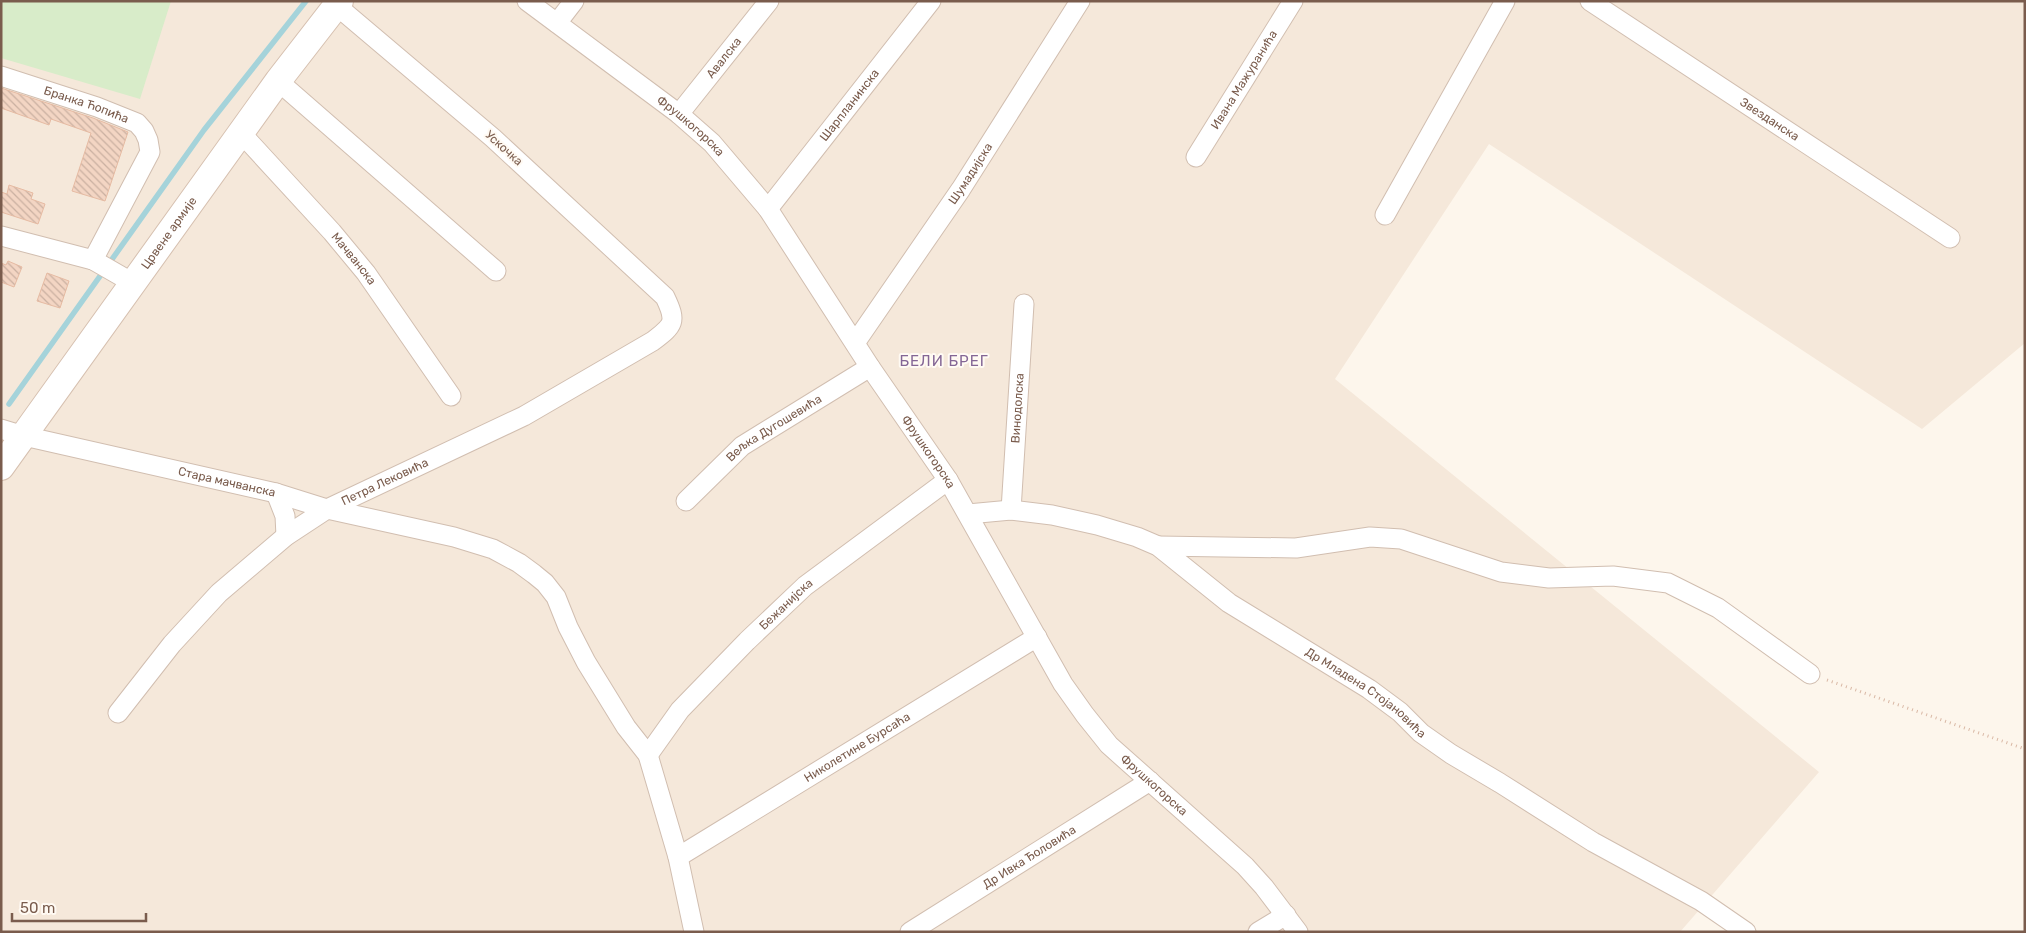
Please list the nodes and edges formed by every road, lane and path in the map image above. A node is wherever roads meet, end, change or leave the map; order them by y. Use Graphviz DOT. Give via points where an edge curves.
graph roads {
  1 [pos="527,1"];
  2 [pos="574,1"];
  3 [pos="769,1"];
  4 [pos="931,1"];
  5 [pos="1080,1"];
  6 [pos="1293,1"];
  7 [pos="1506,1"];
  8 [pos="1590,1"];
  9 [pos="339,3"];
  10 [pos="557,23"];
  11 [pos="1,76"];
  12 [pos="278,81"];
  13 [pos="679,114"];
  14 [pos="242,133"];
  15 [pos="1196,157"];
  16 [pos="768,209"];
  17 [pos="1386,215"];
  18 [pos="1,236"];
  19 [pos="1950,238"];
  20 [pos="93,260"];
  21 [pos="496,271"];
  22 [pos="133,283"];
  23 [pos="665,297"];
  24 [pos="1024,304"];
  25 [pos="855,343"];
  26 [pos="870,367"];
  27 [pos="451,396"];
  28 [pos="13,432"];
  29 [pos="1,467"];
  30 [pos="948,480"];
  31 [pos="276,493"];
  32 [pos="686,501"];
  33 [pos="327,508"];
  34 [pos="1011,510"];
  35 [pos="968,514"];
  36 [pos="286,536"];
  37 [pos="1158,546"];
  38 [pos="1037,638"];
  39 [pos="1810,674"];
  40 [pos="118,713"];
  41 [pos="2025,749"];
  42 [pos="648,755"];
  43 [pos="1150,781"];
  44 [pos="678,856"];
  45 [pos="1286,915"];
  46 [pos="694,932"];
  47 [pos="910,932"];
  48 [pos="1258,932"];
  49 [pos="1298,932"];
  50 [pos="1746,932"];
  1 -- 10 [label="street, Фрушкогорска"];
  2 -- 10 [label="street"];
  3 -- 13 [label="street, Авалска"];
  4 -- 16 [label="street, Шарпланинска"];
  5 -- 25 [label="street, Шумадијска" via="961,189"];
  6 -- 15 [label="street, Ивана Мажуранића"];
  7 -- 17 [label="street"];
  8 -- 19 [label="street, Звезданска"];
  9 -- 12 [label="main road, Црвене армије"];
  9 -- 23 [label="street, Ускочка" via="493,138"];
  10 -- 13 [label="street, Фрушкогорска"];
  11 -- 20 [label="street, Бранка Ћопића" via="105,110 137,123 144,131 150,152"];
  12 -- 14 [label="main road, Црвене армије"];
  12 -- 21 [label="street"];
  13 -- 16 [label="street, Фрушкогорска" via="723,155"];
  14 -- 22 [label="main road, Црвене армије"];
  14 -- 27 [label="street, Мачванска" via="366,273"];
  16 -- 25 [label="street, Фрушкогорска"];
  18 -- 20 [label="street"];
  20 -- 22 [label="street"];
  22 -- 28 [label="main road, Црвене армије"];
  23 -- 33 [label="street, Петра Лековића" via="673,321 669,329 653,341 524,416"];
  24 -- 34 [label="street, Винодолска"];
  25 -- 26 [label="street, Фрушкогорска"];
  26 -- 30 [label="street, Фрушкогорска"];
  26 -- 32 [label="street, Вељка Дугошевића" via="742,446"];
  28 -- 29 [label="main road, Црвене армије"];
  28 -- 31 [label="street, Стара мачванска"];
  30 -- 35 [label="street, Фрушкогорска"];
  30 -- 42 [label="street, Бежанијска" via="799,592 680,710"];
  31 -- 33 [label="street, Стара мачванска"];
  31 -- 36 [label="street" via="286,516"];
  33 -- 36 [label="street, Петра Лековића"];
  33 -- 42 [label="street, Стара мачванска" via="431,531 492,549 519,563 545,583 556,597 591,670 626,727"];
  34 -- 35 [label="street, Др Младена Стојановића"];
  34 -- 37 [label="street, Др Младена Стојановића" via="1097,525"];
  35 -- 38 [label="street, Фрушкогорска"];
  36 -- 40 [label="street, Петра Лековића" via="199,613"];
  37 -- 39 [label="street" via="1296,548 1370,537 1401,539 1501,572 1549,578 1613,576 1668,583 1718,608"];
  37 -- 50 [label="street, Др Младена Стојановића" via="1229,603 1369,689 1451,754"];
  38 -- 43 [label="street, Фрушкогорска" via="1085,715 1109,745"];
  38 -- 44 [label="street, Николетине Бурсаћа"];
  39 -- 41 [label="path"];
  42 -- 44 [label="street"];
  43 -- 45 [label="street, Фрушкогорска" via="1245,866"];
  43 -- 47 [label="street, Др Ивка Ђоловића"];
  44 -- 46 [label="street"];
  45 -- 48 [label="street"];
  45 -- 49 [label="street, Фрушкогорска"];
}
